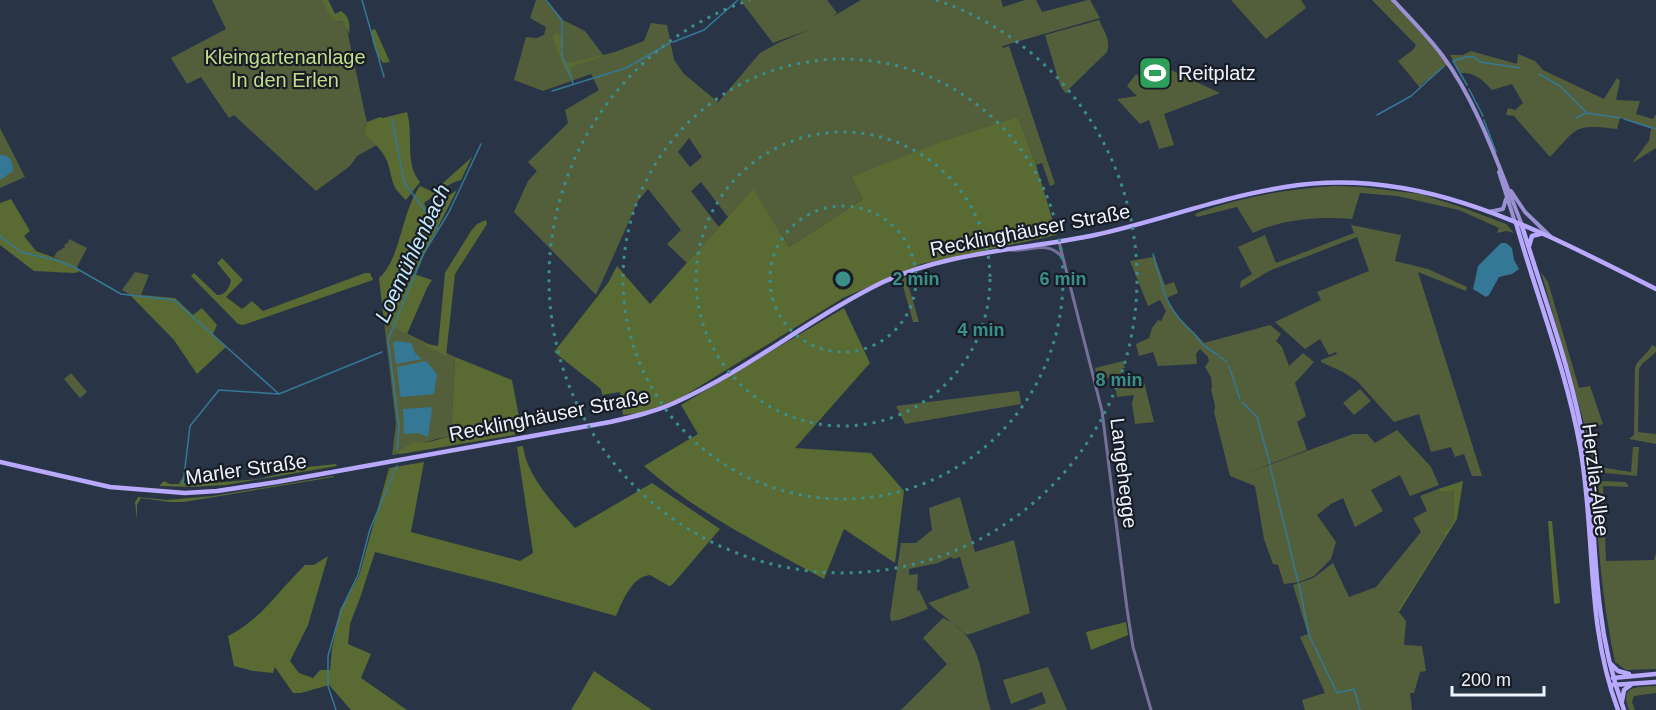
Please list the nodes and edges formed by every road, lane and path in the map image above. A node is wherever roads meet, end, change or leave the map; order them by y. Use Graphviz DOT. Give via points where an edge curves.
graph roads {
  1 [pos="1393,0"];
  2 [pos="1497,166"];
  3 [pos="1508,186"];
  4 [pos="1506,198"];
  5 [pos="1488,212"];
  6 [pos="1516,223"];
  7 [pos="1522,226"];
  8 [pos="1543,234"];
  9 [pos="1551,237"];
  10 [pos="1059,241"];
  11 [pos="1529,248"];
  12 [pos="1007,249"];
  13 [pos="1064,260"];
  14 [pos="1656,289"];
  15 [pos="389,461"];
  16 [pos="0,462"];
  17 [pos="1610,662"];
  18 [pos="1656,674"];
  19 [pos="1650,675"];
  20 [pos="1611,678"];
  21 [pos="1656,682"];
  22 [pos="1638,683"];
  23 [pos="1612,685"];
  24 [pos="1151,710"];
  25 [pos="1618,710"];
  26 [pos="1623,710"];
  1 -- 2 [label="main road" via="1428,37 1459,82"];
  2 -- 3 [label="main road"];
  2 -- 4 [label="main road"];
  3 -- 7 [label="main road"];
  3 -- 9 [label="main road" via="1525,212"];
  4 -- 5 [label="main road" via="1503,209"];
  4 -- 6 [label="main road"];
  5 -- 6 [label="main road, Recklinghäuser Straße"];
  5 -- 10 [label="main road, Recklinghäuser Straße" via="1426,191 1392,185 1311,183 1259,191"];
  6 -- 7 [label="main road, Recklinghäuser Straße"];
  6 -- 20 [label="main road, Herzlia-Allee" via="1576,428 1594,605"];
  7 -- 8 [label="main road, Recklinghäuser Straße"];
  7 -- 11 [label="main road, Herzlia-Allee"];
  8 -- 9 [label="main road, Recklinghäuser Straße"];
  8 -- 11 [label="main road" via="1532,236"];
  9 -- 14 [label="main road, Recklinghäuser Straße"];
  10 -- 12 [label="main road, Recklinghäuser Straße"];
  10 -- 13 [label="street, Langehegge"];
  11 -- 17 [label="main road, Herzlia-Allee" via="1582,432 1599,601"];
  12 -- 13 [label="street" via="1050,247"];
  12 -- 15 [label="main road, Recklinghäuser Straße" via="934,263 887,281 690,395 658,409 610,422"];
  13 -- 24 [label="street, Langehegge" via="1102,411 1133,647"];
  15 -- 16 [label="main road, Marler Straße" via="277,482 185,493 110,487"];
  17 -- 19 [label="main road" via="1622,673"];
  17 -- 20 [label="main road, Herzlia-Allee"];
  18 -- 19 [label="main road"];
  19 -- 20 [label="main road"];
  20 -- 23 [label="main road, Herzlia-Allee"];
  21 -- 22 [label="main road"];
  22 -- 23 [label="main road"];
  22 -- 26 [label="main road" via="1624,690"];
  23 -- 25 [label="main road, Herzlia-Allee"];
  23 -- 26 [label="main road, Herzlia-Allee"];
}
